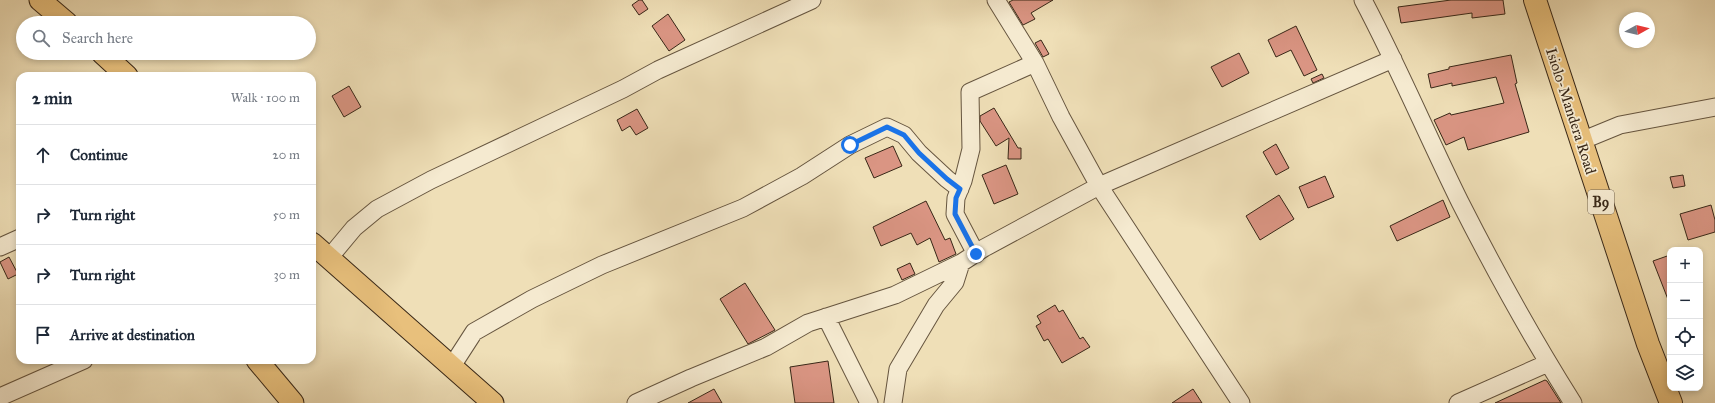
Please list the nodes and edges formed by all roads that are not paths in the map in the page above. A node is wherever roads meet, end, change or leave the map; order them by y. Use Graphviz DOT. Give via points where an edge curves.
graph roads {
  1 [pos="40,0"];
  2 [pos="812,0"];
  3 [pos="996,0"];
  4 [pos="1363,0"];
  5 [pos="1535,0"];
  6 [pos="59,16"];
  7 [pos="1394,59"];
  8 [pos="110,60"];
  9 [pos="1035,63"];
  10 [pos="123,72"];
  11 [pos="1715,107"];
  12 [pos="1581,140"];
  13 [pos="1099,186"];
  14 [pos="960,189"];
  15 [pos="16,240"];
  16 [pos="0,247"];
  17 [pos="316,247"];
  18 [pos="976,254"];
  19 [pos="329,258"];
  20 [pos="961,263"];
  21 [pos="826,317"];
  22 [pos="1548,363"];
  23 [pos="75,364"];
  24 [pos="260,364"];
  25 [pos="452,366"];
  26 [pos="0,397"];
  27 [pos="293,403"];
  28 [pos="493,403"];
  29 [pos="636,403"];
  30 [pos="869,403"];
  31 [pos="894,403"];
  32 [pos="1242,403"];
  33 [pos="1458,403"];
  34 [pos="1573,403"];
  35 [pos="1671,403"];
  1 -- 6 [label="main road"];
  2 -- 19 [label="street" via="658,70 424,183 377,209 354,228"];
  3 -- 9 [label="street"];
  4 -- 7 [label="street"];
  5 -- 12 [label="highway, Isiolo-Mandera Road / B9"];
  7 -- 13 [label="street"];
  7 -- 22 [label="street" via="1460,202"];
  8 -- 10 [label="main road"];
  9 -- 13 [label="street" via="1060,117"];
  9 -- 14 [label="street" via="970,92 971,149"];
  11 -- 12 [label="street" via="1620,125"];
  12 -- 35 [label="highway, Isiolo-Mandera Road / B9" via="1648,344"];
  13 -- 18 [label="street"];
  13 -- 32 [label="street"];
  14 -- 18 [label="street" via="956,198 955,214"];
  14 -- 25 [label="street" via="919,153 904,135 887,127 850,145 802,176 744,208 602,265 532,299 474,332"];
  15 -- 16 [label="street"];
  17 -- 19 [label="main road"];
  18 -- 20 [label="street"];
  19 -- 25 [label="main road"];
  20 -- 21 [label="street" via="895,295"];
  20 -- 31 [label="street" via="955,282 936,305 898,369"];
  21 -- 29 [label="street" via="808,323 766,347"];
  21 -- 30 [label="street"];
  22 -- 33 [label="street"];
  22 -- 34 [label="street"];
  23 -- 26 [label="street"];
  24 -- 27 [label="main road"];
  25 -- 28 [label="main road"];
}
